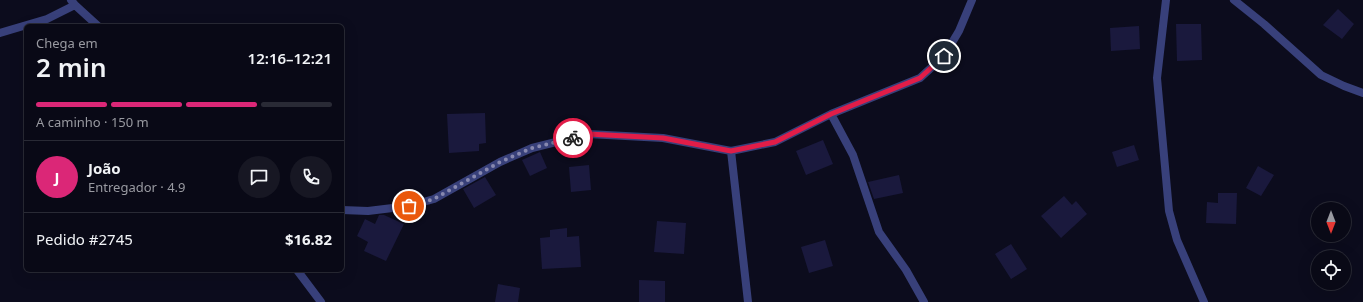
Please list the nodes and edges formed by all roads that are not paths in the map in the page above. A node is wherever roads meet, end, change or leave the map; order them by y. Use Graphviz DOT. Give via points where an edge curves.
graph roads {
  1 [pos="972,0"];
  2 [pos="1166,0"];
  3 [pos="1234,0"];
  4 [pos="73,3"];
  5 [pos="33,24"];
  6 [pos="96,24"];
  7 [pos="24,26"];
  8 [pos="0,33"];
  9 [pos="1363,93"];
  10 [pos="831,114"];
  11 [pos="731,151"];
  12 [pos="344,210"];
  13 [pos="298,272"];
  14 [pos="321,302"];
  15 [pos="748,302"];
  16 [pos="924,302"];
  17 [pos="1204,302"];
  1 -- 10 [label="street" via="959,31 944,56 920,78"];
  2 -- 17 [label="street" via="1157,78 1169,211 1177,240"];
  3 -- 9 [label="street" via="1321,75"];
  4 -- 5 [label="street" via="47,20"];
  4 -- 6 [label="street"];
  7 -- 8 [label="street"];
  10 -- 11 [label="street" via="775,142"];
  10 -- 16 [label="street" via="853,155 879,232 906,270"];
  11 -- 12 [label="street" via="663,138 588,134 532,148 500,162 434,199 409,206 368,211"];
  11 -- 15 [label="street"];
  13 -- 14 [label="street"];
}
